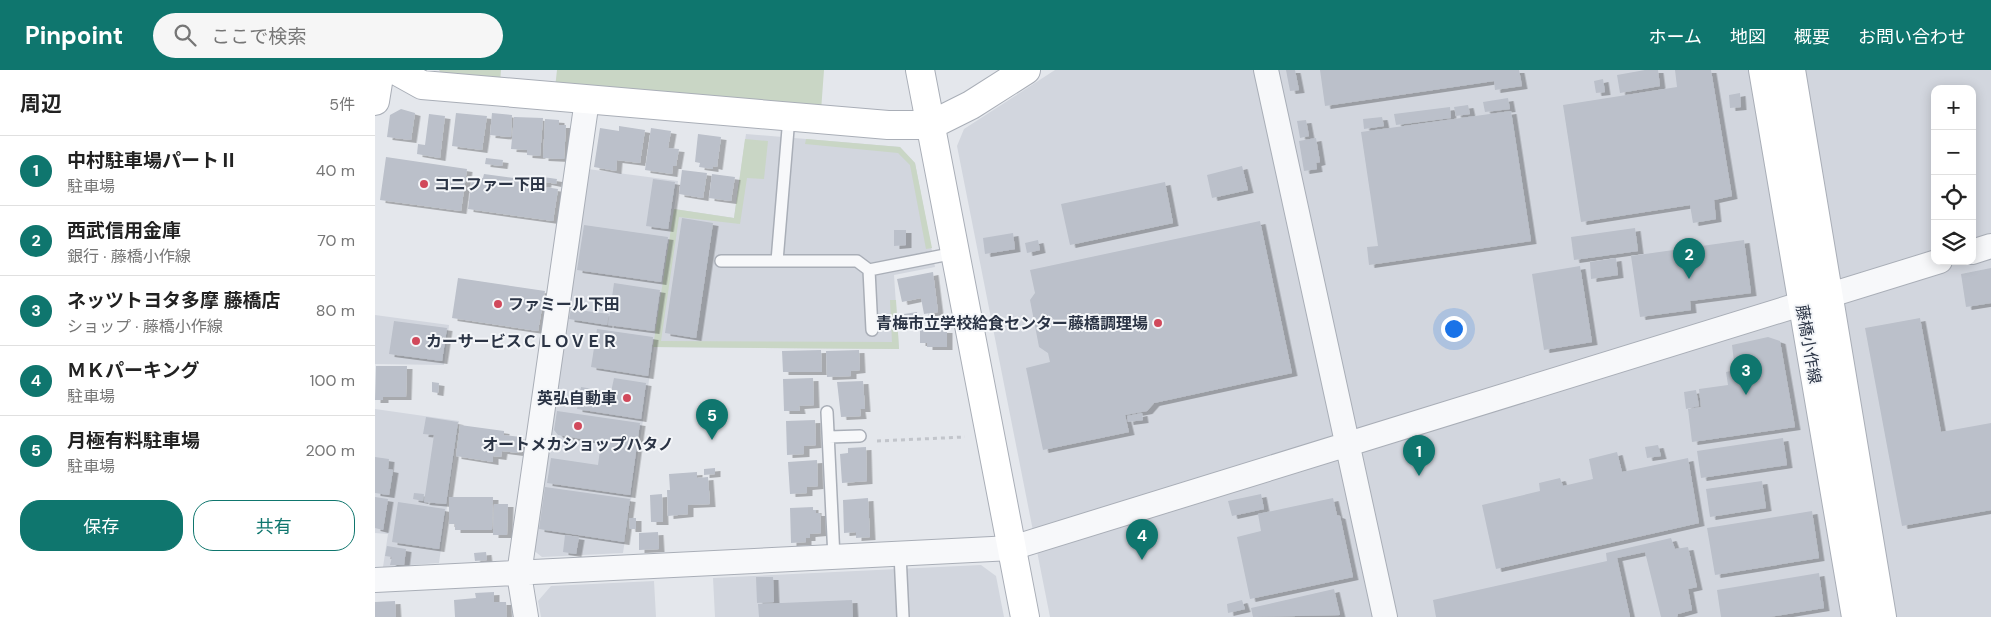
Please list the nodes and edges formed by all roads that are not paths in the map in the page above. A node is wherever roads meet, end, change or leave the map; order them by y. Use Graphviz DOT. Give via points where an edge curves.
graph roads {
  1 [pos="380,70"];
  2 [pos="395,70"];
  3 [pos="919,70"];
  4 [pos="1026,70"];
  5 [pos="1267,70"];
  6 [pos="1763,70"];
  7 [pos="1791,70"];
  8 [pos="587,100"];
  9 [pos="375,101"];
  10 [pos="789,117"];
  11 [pos="931,125"];
  12 [pos="1991,246"];
  13 [pos="1976,251"];
  14 [pos="955,253"];
  15 [pos="721,261"];
  16 [pos="777,261"];
  17 [pos="1931,264"];
  18 [pos="869,270"];
  19 [pos="1829,295"];
  20 [pos="1803,303"];
  21 [pos="872,330"];
  22 [pos="827,412"];
  23 [pos="860,436"];
  24 [pos="829,437"];
  25 [pos="1346,446"];
  26 [pos="1012,548"];
  27 [pos="899,554"];
  28 [pos="835,558"];
  29 [pos="519,574"];
  30 [pos="375,580"];
  31 [pos="527,617"];
  32 [pos="903,617"];
  33 [pos="1025,617"];
  34 [pos="1385,617"];
  35 [pos="1856,617"];
  36 [pos="1882,617"];
  1 -- 9 [label="street"];
  2 -- 8 [label="street" via="422,85"];
  3 -- 11 [label="street"];
  4 -- 11 [label="street" via="971,105"];
  5 -- 25 [label="street"];
  6 -- 20 [label="street, 藤橋小作線"];
  7 -- 19 [label="street, 藤橋小作線"];
  8 -- 10 [label="street"];
  8 -- 29 [label="street"];
  10 -- 11 [label="street" via="888,126"];
  10 -- 16 [label="lane"];
  11 -- 14 [label="street"];
  12 -- 13 [label="street"];
  14 -- 18 [label="lane"];
  14 -- 26 [label="street"];
  15 -- 16 [label="lane"];
  16 -- 18 [label="lane" via="857,261"];
  17 -- 19 [label="street"];
  18 -- 21 [label="lane"];
  19 -- 20 [label="street"];
  19 -- 36 [label="street, 藤橋小作線"];
  20 -- 25 [label="street"];
  20 -- 35 [label="street, 藤橋小作線"];
  22 -- 24 [label="lane"];
  23 -- 24 [label="lane"];
  24 -- 28 [label="lane"];
  25 -- 26 [label="street"];
  25 -- 34 [label="street"];
  26 -- 27 [label="street"];
  26 -- 33 [label="street"];
  27 -- 28 [label="street"];
  27 -- 32 [label="lane"];
  28 -- 29 [label="street"];
  29 -- 30 [label="street"];
  29 -- 31 [label="street"];
}
